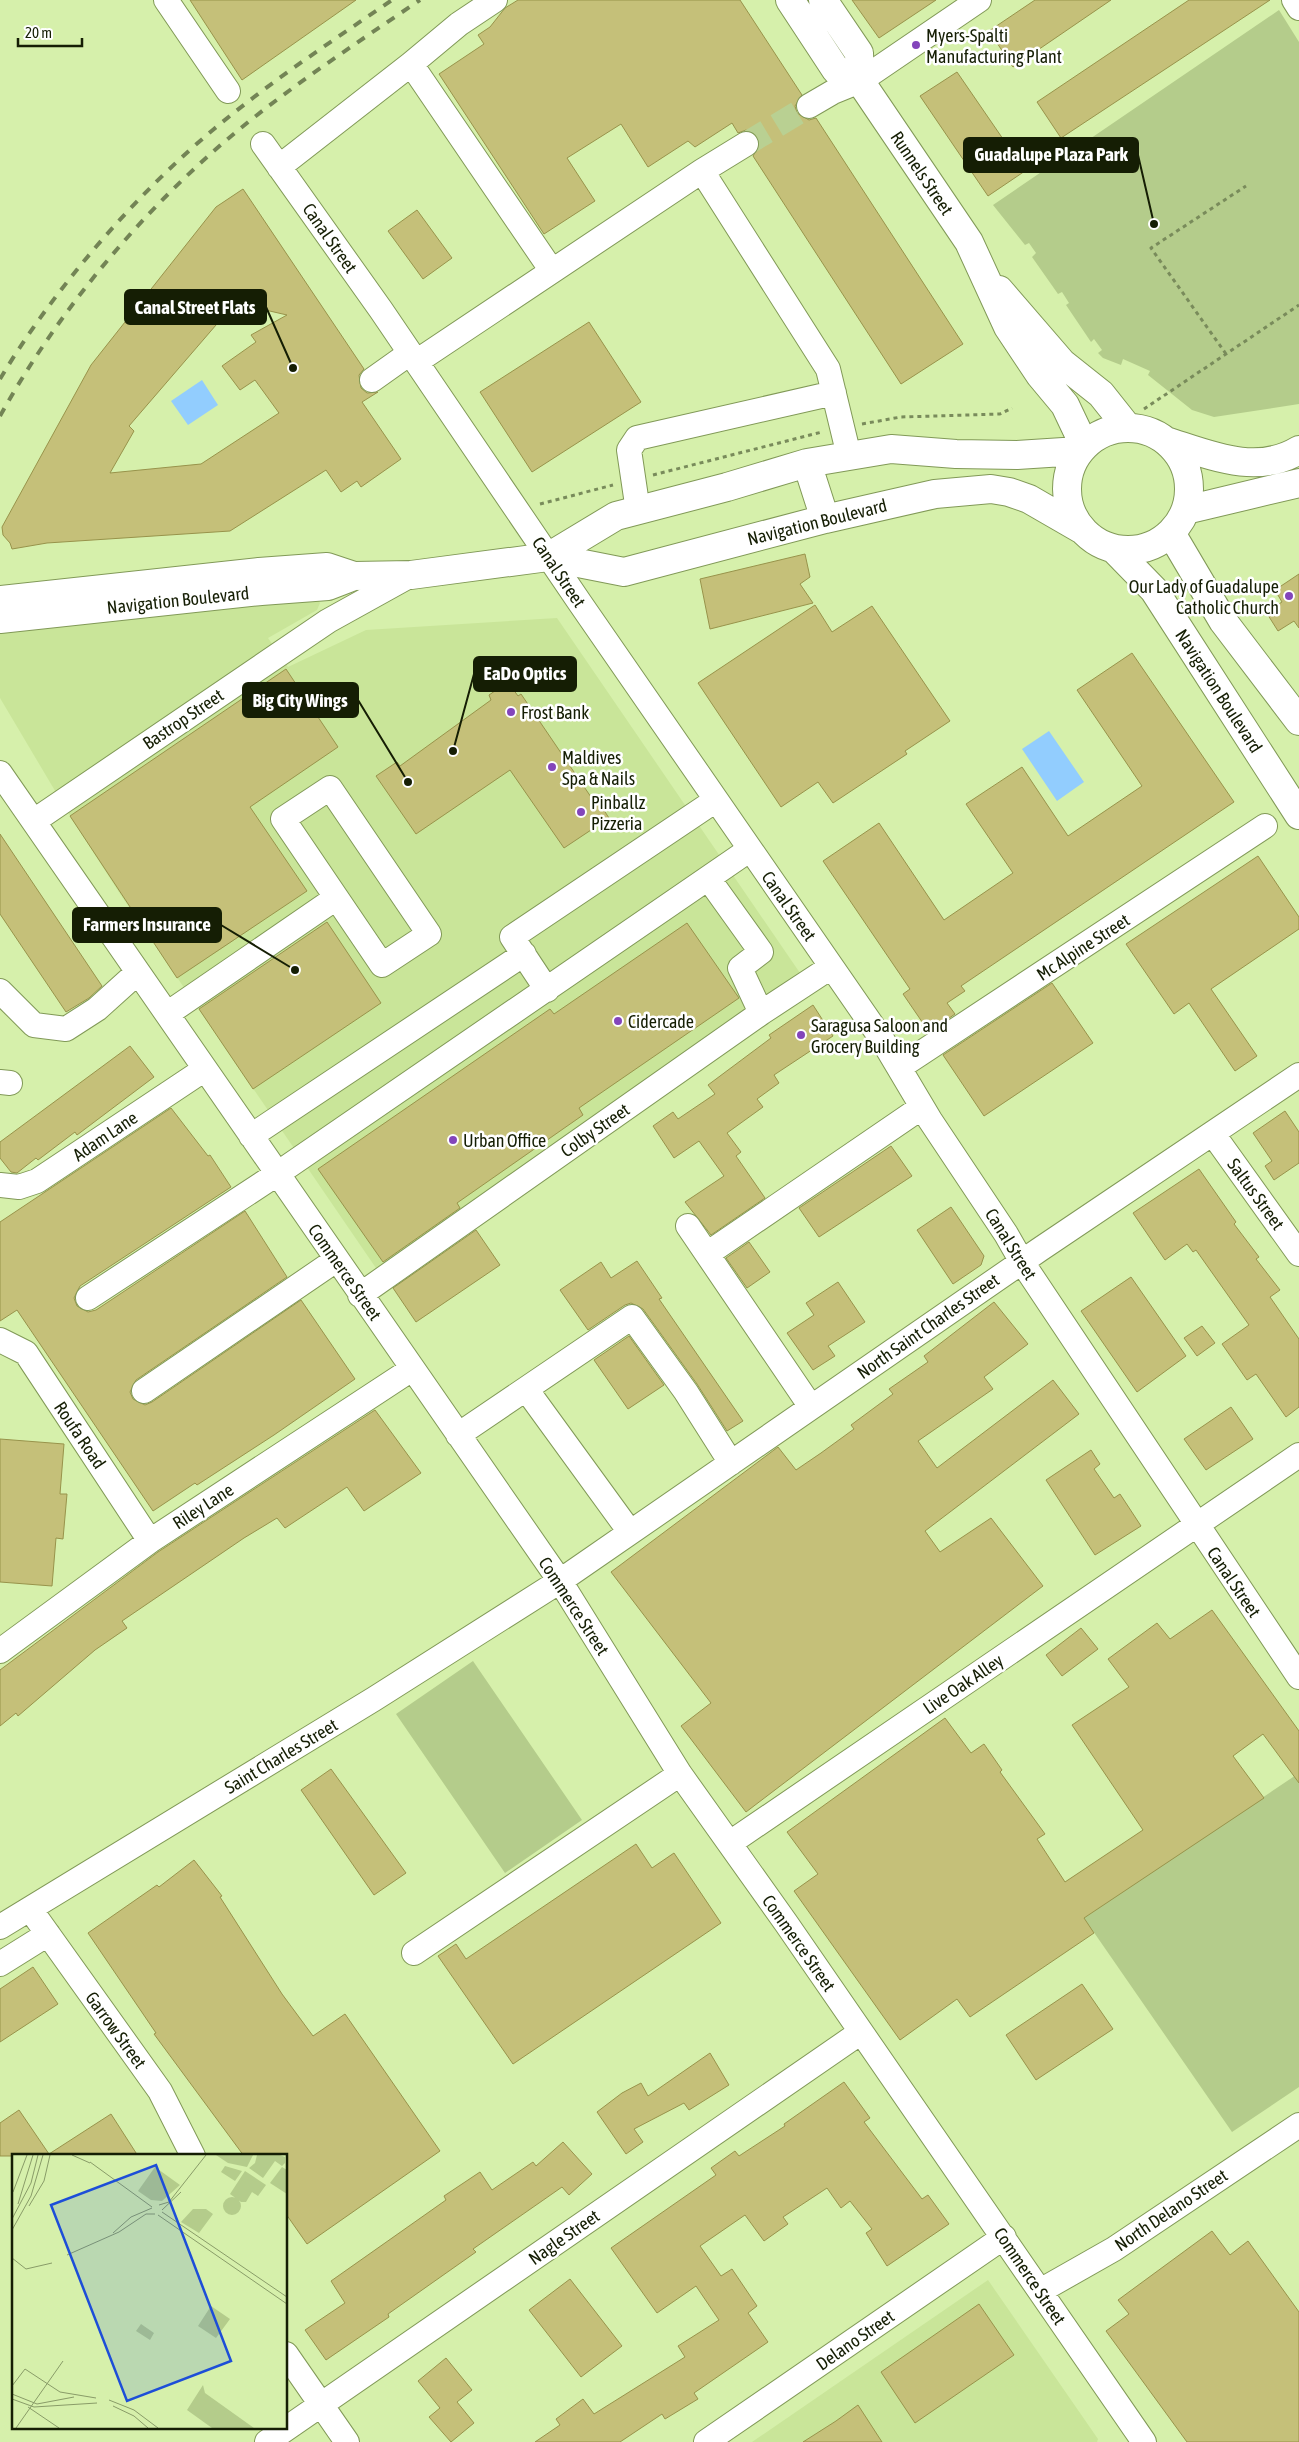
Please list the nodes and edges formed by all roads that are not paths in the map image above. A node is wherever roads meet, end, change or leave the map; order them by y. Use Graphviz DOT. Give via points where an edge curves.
graph roads {
  1 [pos="166,0"];
  2 [pos="495,0"];
  3 [pos="790,0"];
  4 [pos="823,0"];
  5 [pos="979,0"];
  6 [pos="1294,0"];
  7 [pos="1299,8"];
  8 [pos="412,64"];
  9 [pos="860,80"];
  10 [pos="228,91"];
  11 [pos="809,106"];
  12 [pos="263,144"];
  13 [pos="746,144"];
  14 [pos="279,166"];
  15 [pos="702,170"];
  16 [pos="980,268"];
  17 [pos="552,271"];
  18 [pos="413,358"];
  19 [pos="372,380"];
  20 [pos="834,392"];
  21 [pos="1126,425"];
  22 [pos="1166,442"];
  23 [pos="1081,448"];
  24 [pos="1299,450"];
  25 [pos="849,456"];
  26 [pos="807,462"];
  27 [pos="1299,483"];
  28 [pos="1186,510"];
  29 [pos="638,511"];
  30 [pos="825,519"];
  31 [pos="1081,529"];
  32 [pos="1171,534"];
  33 [pos="1115,550"];
  34 [pos="548,557"];
  35 [pos="412,575"];
  36 [pos="354,576"];
  37 [pos="0,600"];
  38 [pos="0,619"];
  39 [pos="1299,721"];
  40 [pos="0,773"];
  41 [pos="716,800"];
  42 [pos="1299,815"];
  43 [pos="34,821"];
  44 [pos="1265,826"];
  45 [pos="749,850"];
  46 [pos="708,878"];
  47 [pos="336,898"];
  48 [pos="518,945"];
  49 [pos="831,967"];
  50 [pos="138,972"];
  51 [pos="547,990"];
  52 [pos="0,991"];
  53 [pos="761,1013"];
  54 [pos="167,1014"];
  55 [pos="900,1067"];
  56 [pos="205,1069"];
  57 [pos="1299,1076"];
  58 [pos="922,1108"];
  59 [pos="1213,1134"];
  60 [pos="251,1136"];
  61 [pos="277,1174"];
  62 [pos="0,1185"];
  63 [pos="688,1226"];
  64 [pos="707,1254"];
  65 [pos="1299,1254"];
  66 [pos="336,1260"];
  67 [pos="1022,1262"];
  68 [pos="360,1295"];
  69 [pos="88,1298"];
  70 [pos="0,1340"];
  71 [pos="412,1369"];
  72 [pos="526,1389"];
  73 [pos="144,1391"];
  74 [pos="812,1407"];
  75 [pos="458,1436"];
  76 [pos="1299,1455"];
  77 [pos="731,1463"];
  78 [pos="1196,1524"];
  79 [pos="630,1532"];
  80 [pos="150,1541"];
  81 [pos="560,1581"];
  82 [pos="0,1651"];
  83 [pos="1299,1677"];
  84 [pos="680,1774"];
  85 [pos="730,1843"];
  86 [pos="30,1909"];
  87 [pos="0,1927"];
  88 [pos="48,1934"];
  89 [pos="414,1953"];
  90 [pos="0,1964"];
  91 [pos="861,2032"];
  92 [pos="1299,2125"];
  93 [pos="191,2154"];
  94 [pos="1004,2237"];
  95 [pos="1040,2291"];
  96 [pos="288,2357"];
  97 [pos="322,2405"];
  98 [pos="288,2428"];
  99 [pos="285,2430"];
  100 [pos="267,2442"];
  101 [pos="346,2442"];
  102 [pos="706,2442"];
  103 [pos="1144,2442"];
  1 -- 10 [label="street"];
  2 -- 8 [label="street" via="459,24"];
  3 -- 9 [label="main road" via="836,70"];
  4 -- 9 [label="main road" via="859,53"];
  5 -- 9 [label="street"];
  6 -- 7 [label="street"];
  8 -- 14 [label="street"];
  8 -- 17 [label="street"];
  9 -- 11 [label="street"];
  9 -- 16 [label="main road, Runnels Street" via="969,242"];
  12 -- 14 [label="street, Canal Street"];
  13 -- 15 [label="street"];
  14 -- 18 [label="street, Canal Street"];
  15 -- 17 [label="street"];
  15 -- 20 [label="street" via="828,369"];
  16 -- 21 [label="main road, Runnels Street" via="1062,363 1101,394"];
  16 -- 23 [label="main road, Runnels Street" via="1008,327 1065,405"];
  17 -- 18 [label="street"];
  18 -- 19 [label="street"];
  18 -- 34 [label="street, Canal Street"];
  20 -- 25 [label="street"];
  20 -- 29 [label="street" via="637,438 629,450"];
  21 -- 22 [label="main road"];
  21 -- 23 [label="main road" via="1097,436"];
  22 -- 24 [label="main road" via="1242,463 1268,462"];
  22 -- 28 [label="main road" via="1185,466 1189,488"];
  23 -- 25 [label="main road, Navigation Boulevard" via="1017,455 891,449"];
  23 -- 31 [label="main road" via="1070,466 1066,482 1072,516"];
  25 -- 26 [label="main road, Navigation Boulevard"];
  26 -- 29 [label="main road, Navigation Boulevard"];
  26 -- 30 [label="main road"];
  27 -- 28 [label="main road"];
  28 -- 32 [label="main road"];
  29 -- 34 [label="main road, Navigation Boulevard" via="616,516"];
  30 -- 31 [label="main road, Navigation Boulevard" via="935,494 991,489 1029,499"];
  30 -- 34 [label="main road, Navigation Boulevard" via="624,572"];
  31 -- 33 [label="main road" via="1102,546"];
  32 -- 33 [label="main road" via="1145,549"];
  32 -- 39 [label="main road" via="1224,621"];
  33 -- 42 [label="main road, Navigation Boulevard" via="1154,590"];
  34 -- 35 [label="main road, Navigation Boulevard"];
  34 -- 41 [label="street, Canal Street"];
  35 -- 36 [label="main road, Navigation Boulevard"];
  35 -- 43 [label="street, Bastrop Street" via="328,621"];
  36 -- 37 [label="main road, Navigation Boulevard" via="327,567"];
  36 -- 38 [label="main road, Navigation Boulevard" via="328,586"];
  40 -- 43 [label="street, Commerce Street"];
  41 -- 45 [label="street, Canal Street"];
  41 -- 48 [label="street"];
  43 -- 50 [label="street, Commerce Street"];
  44 -- 55 [label="street, Mc Alpine Street"];
  45 -- 46 [label="street"];
  45 -- 49 [label="street, Canal Street"];
  46 -- 51 [label="street"];
  46 -- 53 [label="street" via="760,952 740,968"];
  47 -- 47 [label="street" via="283,820 330,788 429,934 382,965"];
  47 -- 54 [label="street"];
  48 -- 51 [label="street"];
  48 -- 60 [label="street"];
  49 -- 53 [label="street, Colby Street"];
  49 -- 55 [label="street, Canal Street"];
  50 -- 52 [label="street" via="98,1008 66,1029 34,1025"];
  50 -- 54 [label="street, Commerce Street"];
  51 -- 61 [label="street"];
  53 -- 68 [label="street, Colby Street"];
  54 -- 56 [label="street, Commerce Street"];
  55 -- 58 [label="street, Canal Street"];
  56 -- 60 [label="street, Commerce Street"];
  56 -- 62 [label="street, Adam Lane" via="37,1182 19,1187"];
  57 -- 59 [label="street, North Saint Charles Street"];
  58 -- 64 [label="street"];
  58 -- 67 [label="street, Canal Street"];
  59 -- 65 [label="street, Saltus Street"];
  59 -- 67 [label="street, North Saint Charles Street"];
  60 -- 61 [label="street, Commerce Street"];
  61 -- 66 [label="street, Commerce Street"];
  61 -- 69 [label="street"];
  63 -- 64 [label="street"];
  64 -- 74 [label="street"];
  66 -- 68 [label="street, Commerce Street"];
  66 -- 73 [label="street"];
  67 -- 74 [label="street, North Saint Charles Street"];
  67 -- 78 [label="street, Canal Street"];
  68 -- 71 [label="street, Commerce Street"];
  70 -- 80 [label="street, Roufa Road" via="26,1353"];
  71 -- 75 [label="street, Commerce Street"];
  71 -- 80 [label="street, Riley Lane"];
  72 -- 75 [label="street"];
  72 -- 77 [label="street" via="632,1317 686,1392"];
  72 -- 79 [label="street"];
  74 -- 77 [label="street, North Saint Charles Street"];
  75 -- 81 [label="street, Commerce Street"];
  76 -- 78 [label="street, Live Oak Alley"];
  77 -- 79 [label="street, North Saint Charles Street"];
  78 -- 83 [label="street, Canal Street"];
  78 -- 85 [label="street, Live Oak Alley"];
  79 -- 81 [label="street, North Saint Charles Street"];
  80 -- 82 [label="street, Riley Lane"];
  81 -- 84 [label="street, Commerce Street"];
  81 -- 86 [label="street, Saint Charles Street"];
  84 -- 85 [label="street, Commerce Street"];
  84 -- 89 [label="street"];
  85 -- 91 [label="street, Commerce Street"];
  86 -- 87 [label="street, Saint Charles Street"];
  86 -- 88 [label="street, Garrow Street"];
  88 -- 90 [label="street"];
  88 -- 93 [label="street, Garrow Street" via="160,2090"];
  91 -- 94 [label="street, Commerce Street"];
  91 -- 97 [label="street, Nagle Street"];
  92 -- 95 [label="street, North Delano Street" via="1114,2249"];
  94 -- 95 [label="street, Commerce Street"];
  94 -- 102 [label="street, Delano Street"];
  95 -- 103 [label="street, Commerce Street"];
  96 -- 97 [label="street"];
  97 -- 98 [label="street, Nagle Street"];
  97 -- 101 [label="street"];
  99 -- 100 [label="street, Nagle Street"];
}
